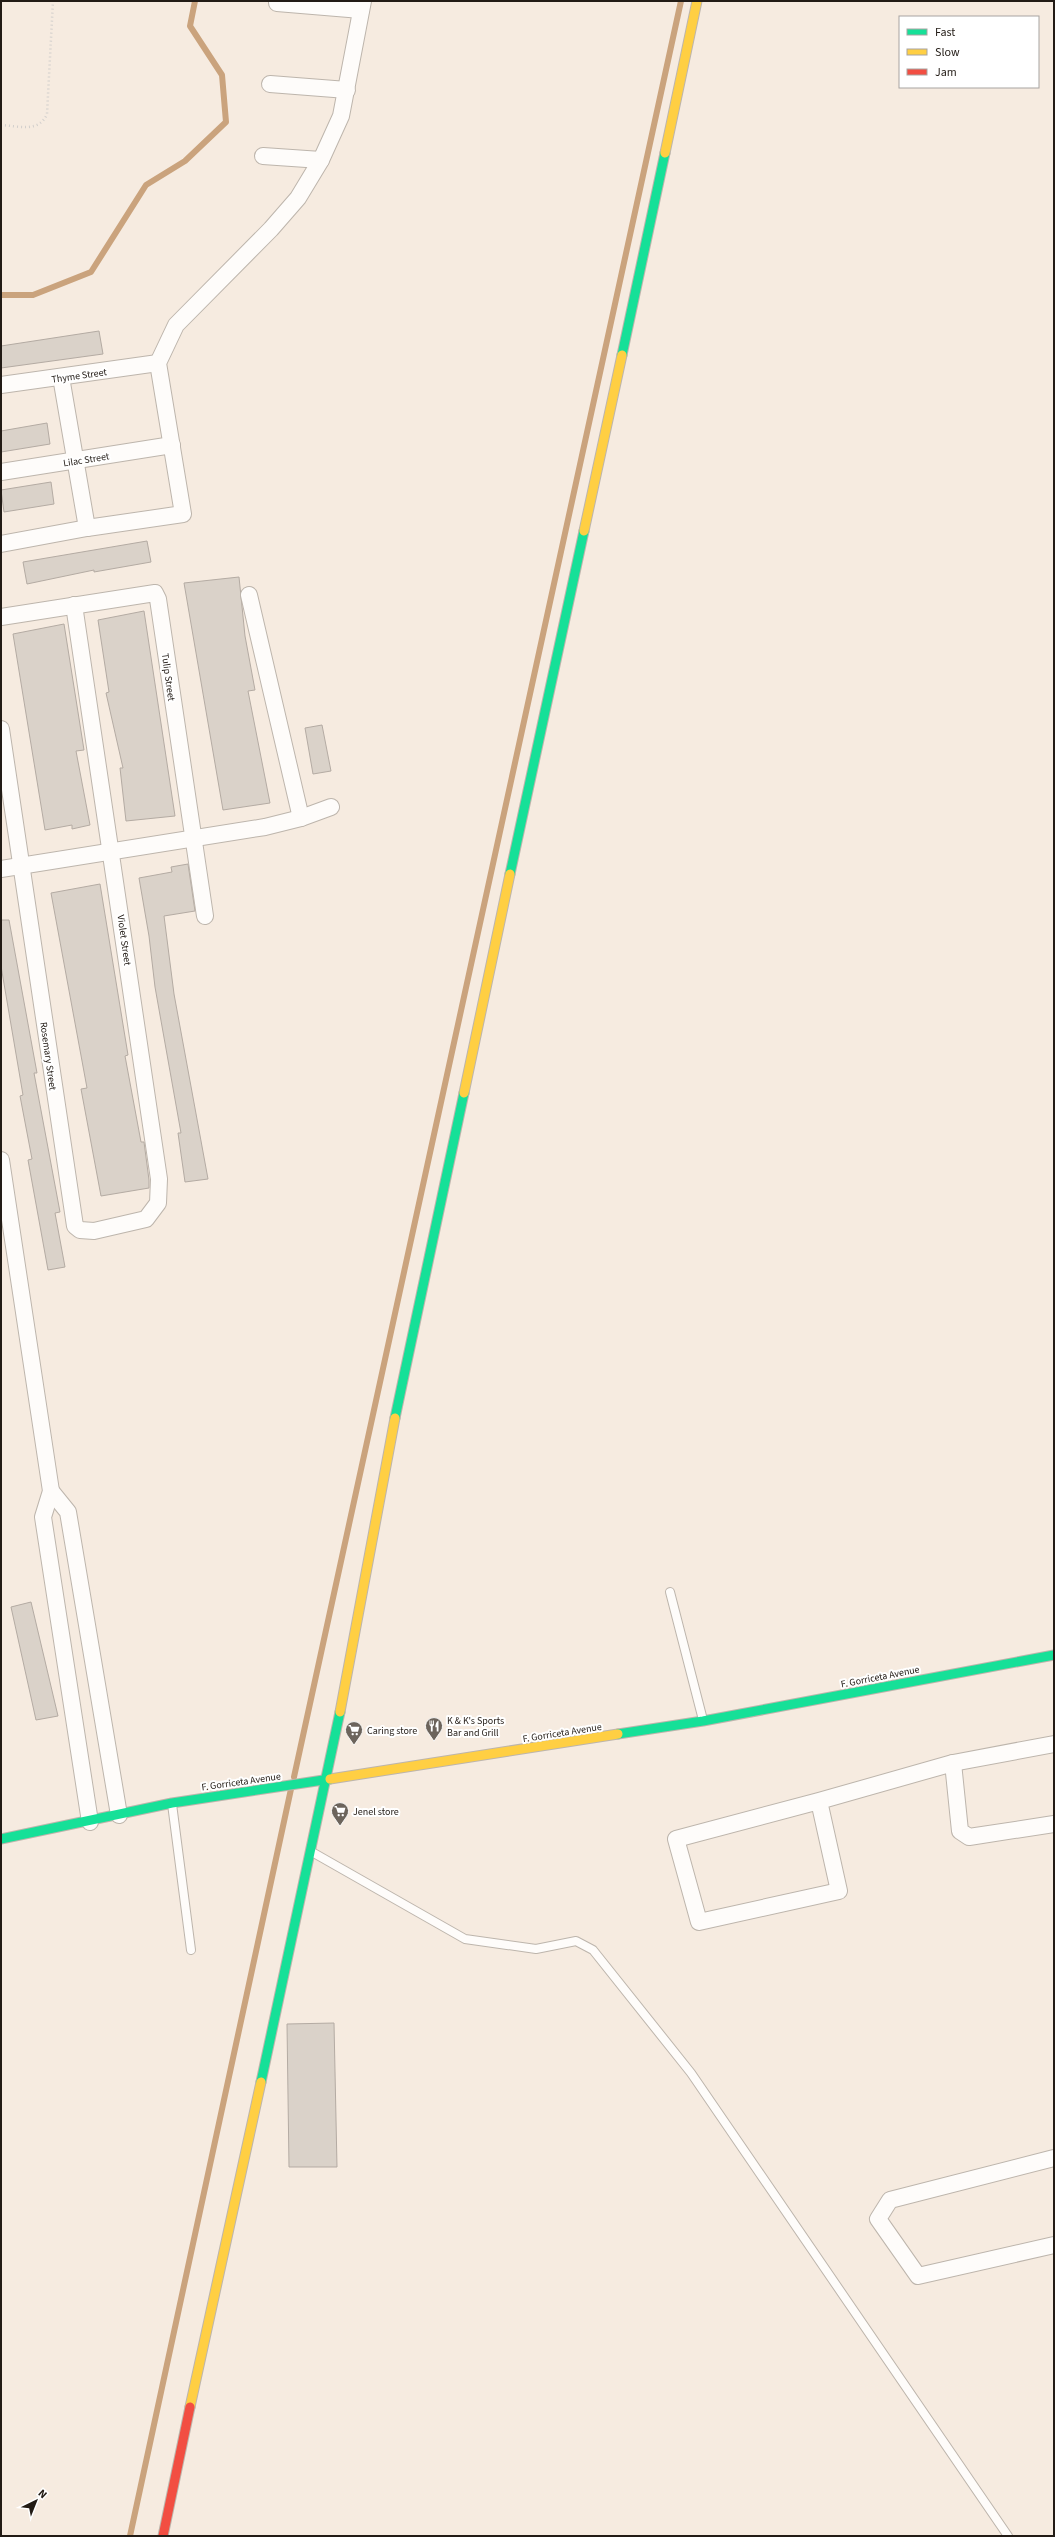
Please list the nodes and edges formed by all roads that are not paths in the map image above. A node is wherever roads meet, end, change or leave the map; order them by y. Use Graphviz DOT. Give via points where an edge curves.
graph roads {
  1 [pos="697,1"];
  2 [pos="277,3"];
  3 [pos="362,6"];
  4 [pos="270,84"];
  5 [pos="347,90"];
  6 [pos="263,156"];
  7 [pos="321,160"];
  8 [pos="158,363"];
  9 [pos="61,377"];
  10 [pos="1,385"];
  11 [pos="172,445"];
  12 [pos="75,460"];
  13 [pos="1,472"];
  14 [pos="87,528"];
  15 [pos="1,544"];
  16 [pos="249,595"];
  17 [pos="74,605"];
  18 [pos="1,617"];
  19 [pos="1,729"];
  20 [pos="331,807"];
  21 [pos="301,818"];
  22 [pos="192,838"];
  23 [pos="112,851"];
  24 [pos="21,865"];
  25 [pos="1,869"];
  26 [pos="205,916"];
  27 [pos="1,1160"];
  28 [pos="94,1231"];
  29 [pos="51,1492"];
  30 [pos="670,1592"];
  31 [pos="1054,1655"];
  32 [pos="703,1721"];
  33 [pos="1054,1744"];
  34 [pos="953,1763"];
  35 [pos="326,1780"];
  36 [pos="819,1801"];
  37 [pos="172,1803"];
  38 [pos="119,1815"];
  39 [pos="90,1822"];
  40 [pos="1054,1824"];
  41 [pos="1,1839"];
  42 [pos="312,1851"];
  43 [pos="190,1950"];
  44 [pos="1054,2158"];
  45 [pos="1054,2245"];
  46 [pos="163,2536"];
  47 [pos="1008,2536"];
  1 -- 35 [label="street" via="403,1378"];
  2 -- 3 [label="street"];
  3 -- 5 [label="street"];
  4 -- 5 [label="street"];
  5 -- 7 [label="street" via="341,116"];
  6 -- 7 [label="street"];
  7 -- 8 [label="street" via="298,198 271,229 176,325"];
  8 -- 9 [label="street, Thyme Street"];
  8 -- 11 [label="street"];
  9 -- 10 [label="street, Thyme Street"];
  9 -- 12 [label="street"];
  11 -- 12 [label="street, Lilac Street"];
  11 -- 14 [label="street" via="183,514"];
  12 -- 13 [label="street, Lilac Street"];
  12 -- 14 [label="street"];
  14 -- 15 [label="street"];
  16 -- 21 [label="street"];
  17 -- 18 [label="street, Tulip Street"];
  17 -- 22 [label="street, Tulip Street" via="150,592 158,599"];
  17 -- 23 [label="street, Violet Street"];
  19 -- 24 [label="street"];
  20 -- 21 [label="street"];
  21 -- 22 [label="street" via="265,827"];
  22 -- 23 [label="street"];
  22 -- 26 [label="street, Tulip Street"];
  23 -- 24 [label="street"];
  23 -- 28 [label="street, Violet Street" via="159,1179 159,1195 156,1207 146,1219"];
  24 -- 25 [label="street"];
  24 -- 28 [label="street, Rosemary Street" via="75,1226 80,1230"];
  27 -- 29 [label="street"];
  29 -- 38 [label="street" via="68,1512"];
  29 -- 39 [label="street" via="43,1516"];
  30 -- 32 [label="lane"];
  31 -- 32 [label="street, F. Gorriceta Avenue"];
  32 -- 35 [label="street, F. Gorriceta Avenue"];
  33 -- 34 [label="street"];
  34 -- 36 [label="street"];
  34 -- 40 [label="street" via="960,1831 969,1837"];
  35 -- 37 [label="street, F. Gorriceta Avenue"];
  35 -- 42 [label="street"];
  36 -- 36 [label="street" via="676,1839 699,1922 839,1891"];
  37 -- 38 [label="street, F. Gorriceta Avenue"];
  37 -- 43 [label="lane"];
  38 -- 39 [label="street, F. Gorriceta Avenue"];
  39 -- 41 [label="street, F. Gorriceta Avenue"];
  42 -- 46 [label="street" via="240,2170"];
  42 -- 47 [label="lane" via="465,1939 536,1949 576,1941 592,1950 691,2073"];
  44 -- 45 [label="street" via="890,2200 878,2219 918,2276"];
}
